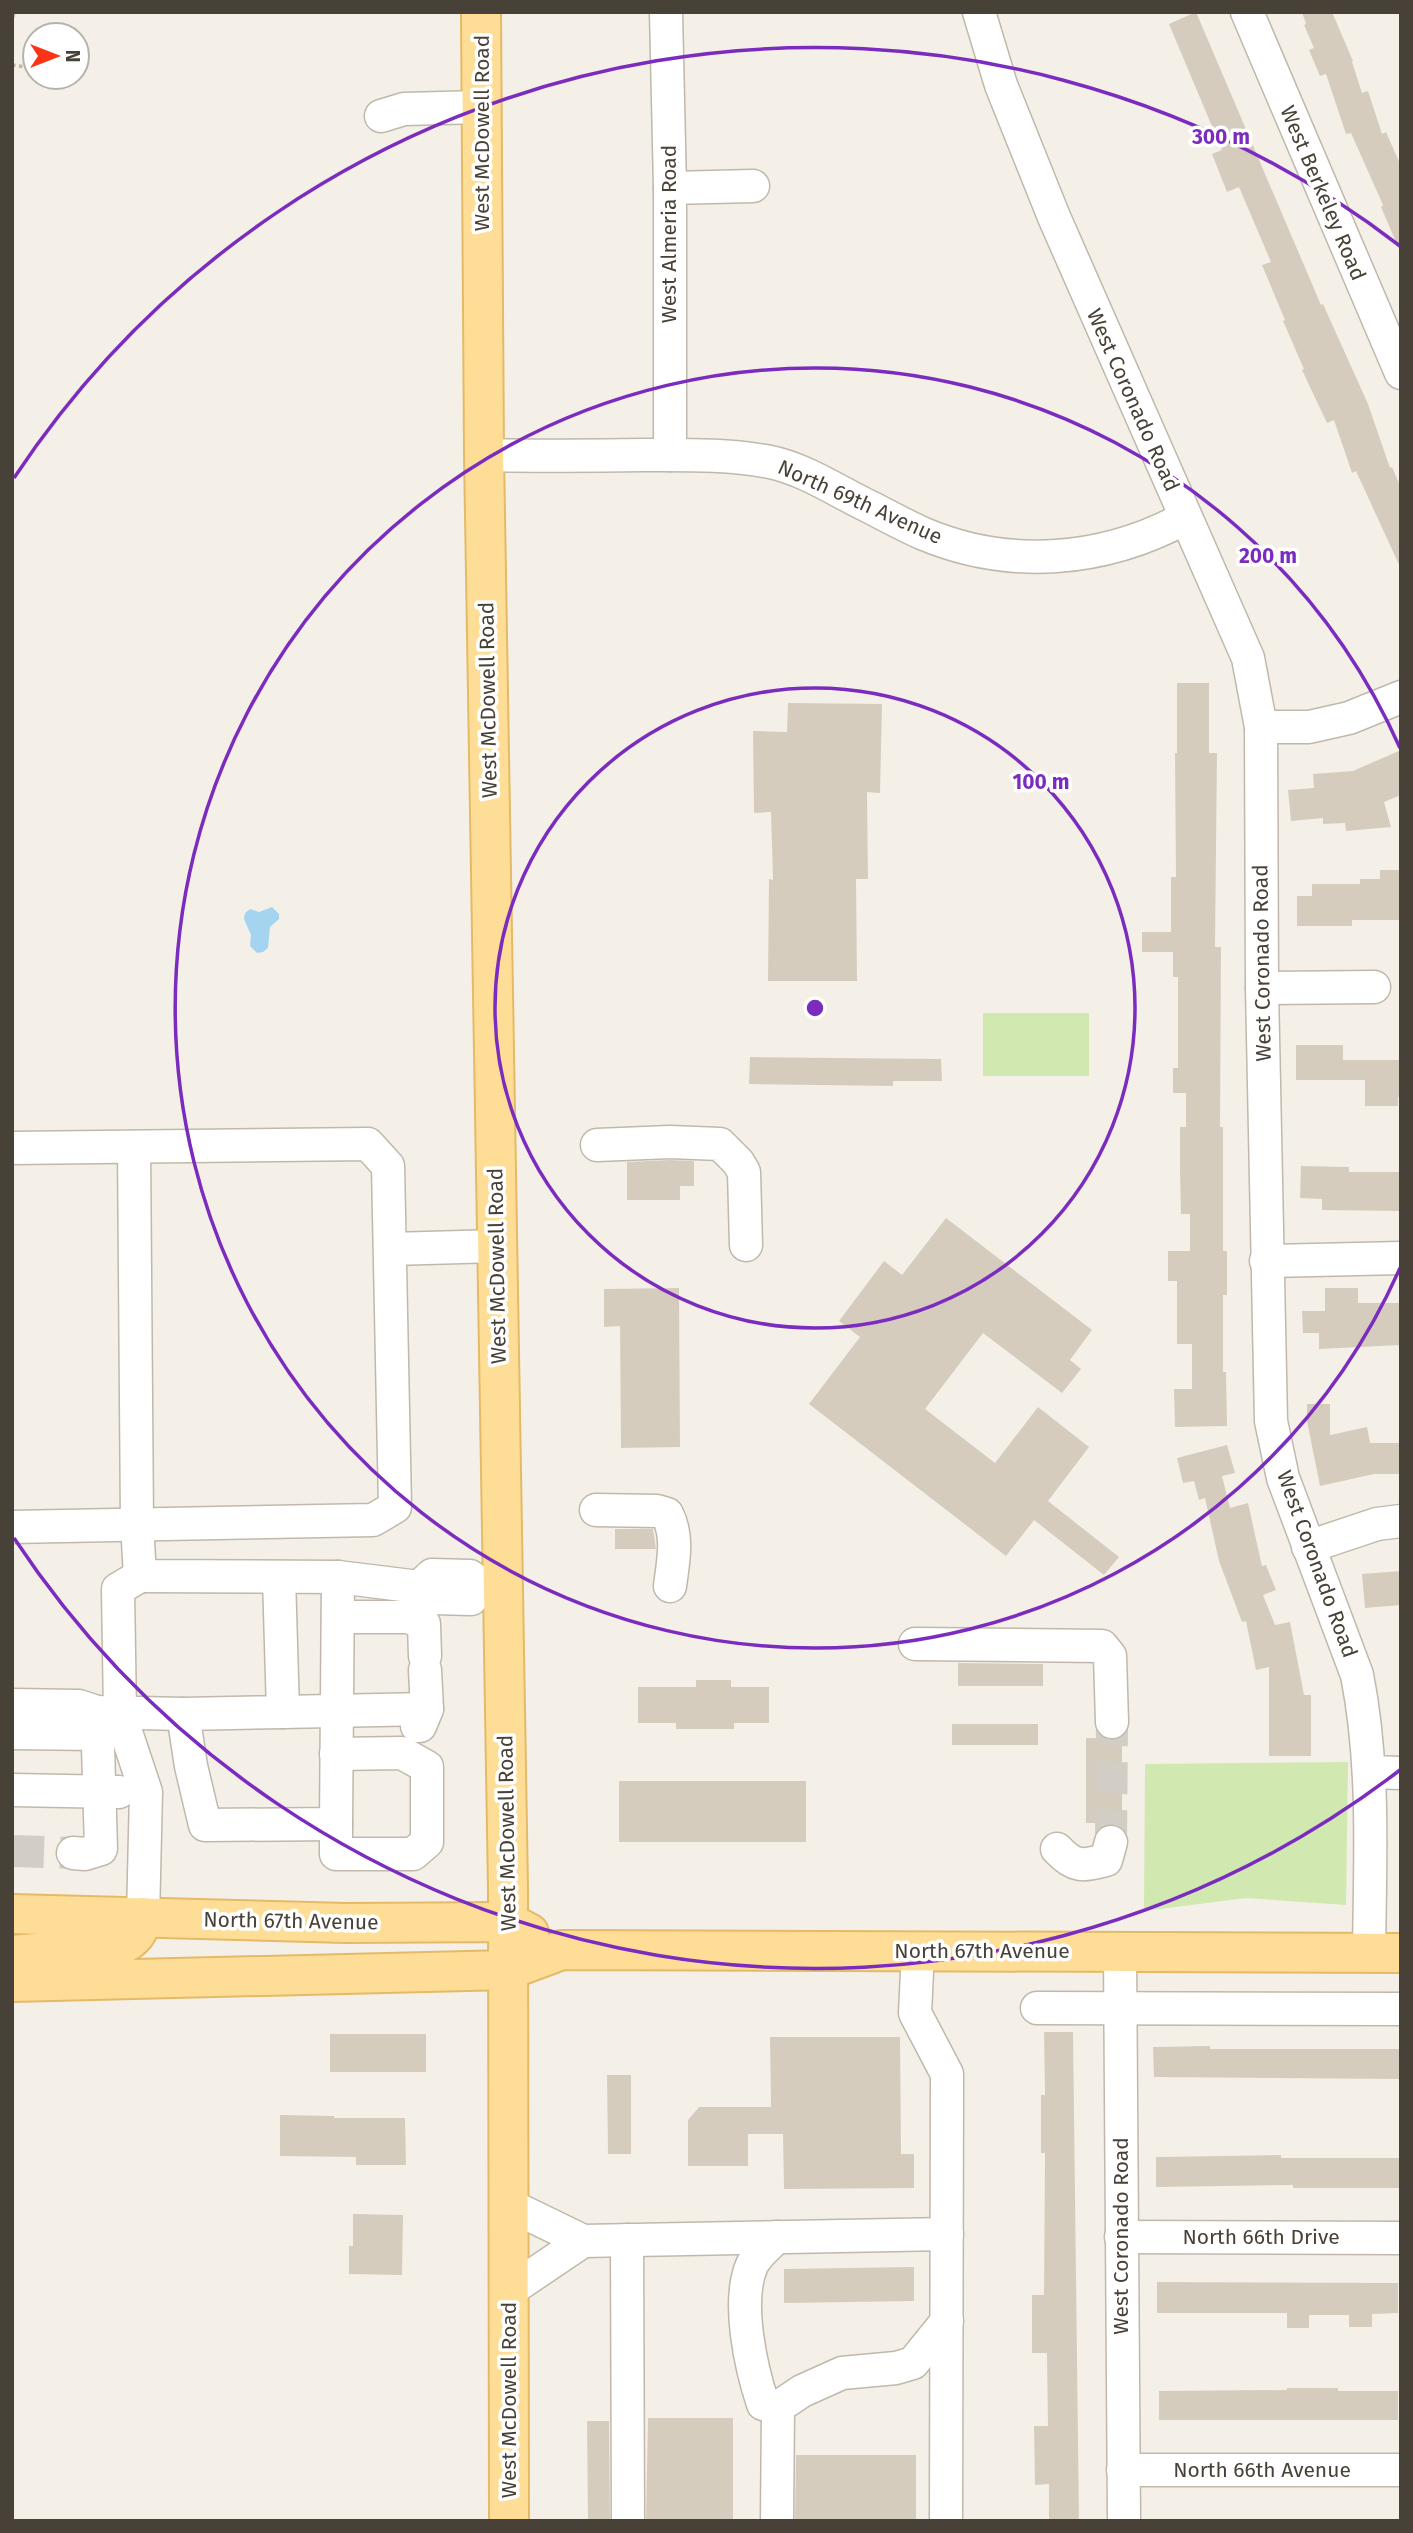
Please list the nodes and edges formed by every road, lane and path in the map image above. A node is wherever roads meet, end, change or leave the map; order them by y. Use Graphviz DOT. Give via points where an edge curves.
graph roads {
  1 [pos="14,12"];
  2 [pos="481,12"];
  3 [pos="666,12"];
  4 [pos="979,12"];
  5 [pos="1247,12"];
  6 [pos="12,24"];
  7 [pos="481,107"];
  8 [pos="381,116"];
  9 [pos="753,186"];
  10 [pos="670,188"];
  11 [pos="1401,373"];
  12 [pos="484,455"];
  13 [pos="670,455"];
  14 [pos="1185,519"];
  15 [pos="1401,696"];
  16 [pos="1261,727"];
  17 [pos="1374,987"];
  18 [pos="1262,988"];
  19 [pos="597,1145"];
  20 [pos="134,1147"];
  21 [pos="12,1148"];
  22 [pos="746,1245"];
  23 [pos="497,1246"];
  24 [pos="391,1249"];
  25 [pos="1401,1258"];
  26 [pos="1266,1261"];
  27 [pos="596,1510"];
  28 [pos="1401,1521"];
  29 [pos="137,1524"];
  30 [pos="12,1527"];
  31 [pos="1308,1547"];
  32 [pos="140,1576"];
  33 [pos="279,1577"];
  34 [pos="338,1577"];
  35 [pos="492,1584"];
  36 [pos="670,1586"];
  37 [pos="338,1616"];
  38 [pos="915,1644"];
  39 [pos="12,1691"];
  40 [pos="12,1705"];
  41 [pos="283,1712"];
  42 [pos="183,1714"];
  43 [pos="98,1717"];
  44 [pos="12,1718"];
  45 [pos="1112,1722"];
  46 [pos="12,1733"];
  47 [pos="336,1733"];
  48 [pos="1369,1772"];
  49 [pos="1401,1773"];
  50 [pos="12,1790"];
  51 [pos="99,1791"];
  52 [pos="146,1793"];
  53 [pos="336,1824"];
  54 [pos="1111,1842"];
  55 [pos="1057,1849"];
  56 [pos="73,1853"];
  57 [pos="12,1914"];
  58 [pos="143,1917"];
  59 [pos="508,1922"];
  60 [pos="562,1950"];
  61 [pos="918,1951"];
  62 [pos="1120,1952"];
  63 [pos="1385,1953"];
  64 [pos="12,1955"];
  65 [pos="508,1970"];
  66 [pos="12,1982"];
  67 [pos="1037,2008"];
  68 [pos="1121,2008"];
  69 [pos="1401,2009"];
  70 [pos="509,2205"];
  71 [pos="947,2234"];
  72 [pos="777,2237"];
  73 [pos="1121,2237"];
  74 [pos="1401,2238"];
  75 [pos="627,2240"];
  76 [pos="583,2241"];
  77 [pos="509,2291"];
  78 [pos="947,2321"];
  79 [pos="778,2407"];
  80 [pos="1123,2470"];
  81 [pos="1401,2470"];
  82 [pos="509,2521"];
  83 [pos="628,2521"];
  84 [pos="777,2521"];
  85 [pos="946,2521"];
  86 [pos="1124,2521"];
  1 -- 6 [label="path"];
  2 -- 7 [label="main road, West McDowell Road"];
  3 -- 10 [label="street, West Almeria Road"];
  4 -- 14 [label="street, West Coronado Road" via="1001,85 1054,217"];
  5 -- 11 [label="street, West Berkeley Road"];
  7 -- 8 [label="street" via="404,109"];
  7 -- 12 [label="main road, West McDowell Road"];
  9 -- 10 [label="street"];
  10 -- 13 [label="street, West Almeria Road"];
  12 -- 13 [label="street, North 69th Avenue"];
  12 -- 23 [label="main road, West McDowell Road"];
  13 -- 14 [label="street, North 69th Avenue" via="774,463 925,534 992,554 1031,558 1082,554 1119,546"];
  14 -- 16 [label="street, West Coronado Road" via="1248,658"];
  15 -- 16 [label="street" via="1349,718 1308,727"];
  16 -- 18 [label="street, West Coronado Road"];
  17 -- 18 [label="street"];
  18 -- 26 [label="street, West Coronado Road"];
  19 -- 22 [label="street" via="720,1144 744,1172"];
  20 -- 21 [label="street"];
  20 -- 24 [label="street" via="368,1144 388,1166"];
  20 -- 29 [label="street"];
  23 -- 24 [label="street"];
  23 -- 35 [label="main road, West McDowell Road"];
  24 -- 29 [label="street" via="395,1507 373,1520"];
  25 -- 26 [label="street"];
  26 -- 31 [label="street, West Coronado Road" via="1271,1421 1283,1478"];
  27 -- 36 [label="street" via="667,1514 675,1540"];
  28 -- 31 [label="street" via="1377,1524"];
  29 -- 30 [label="street"];
  29 -- 32 [label="street"];
  31 -- 48 [label="street, West Coronado Road" via="1357,1675"];
  32 -- 33 [label="street"];
  32 -- 43 [label="street" via="118,1588"];
  33 -- 34 [label="street"];
  33 -- 41 [label="street"];
  34 -- 35 [label="street" via="419,1587 432,1576 470,1576"];
  34 -- 37 [label="street"];
  35 -- 59 [label="main road, West McDowell Road"];
  37 -- 47 [label="street"];
  37 -- 47 [label="street" via="409,1617 424,1624 427,1709"];
  38 -- 45 [label="street" via="1102,1646 1110,1656"];
  39 -- 43 [label="street" via="63,1692"];
  40 -- 43 [label="street"];
  41 -- 42 [label="street"];
  41 -- 47 [label="street"];
  42 -- 43 [label="street"];
  42 -- 53 [label="street" via="205,1825"];
  43 -- 44 [label="street"];
  43 -- 46 [label="street"];
  43 -- 51 [label="street"];
  43 -- 52 [label="street"];
  47 -- 53 [label="street"];
  47 -- 53 [label="street" via="402,1753 427,1767 427,1842 413,1854 336,1854"];
  48 -- 49 [label="street"];
  48 -- 63 [label="street, West Coronado Road"];
  50 -- 51 [label="street"];
  51 -- 52 [label="street"];
  51 -- 56 [label="street" via="101,1849"];
  52 -- 58 [label="street"];
  54 -- 55 [label="street" via="1106,1860 1082,1866"];
  57 -- 58 [label="main road, North 67th Avenue"];
  58 -- 59 [label="main road, North 67th Avenue"];
  58 -- 64 [label="main road" via="138,1933 119,1946"];
  59 -- 60 [label="main road, North 67th Avenue"];
  59 -- 65 [label="main road, West McDowell Road"];
  60 -- 61 [label="main road, North 67th Avenue"];
  60 -- 65 [label="main road, North 67th Avenue"];
  61 -- 62 [label="main road, North 67th Avenue"];
  61 -- 71 [label="street" via="915,2013 947,2074"];
  62 -- 63 [label="main road, North 67th Avenue"];
  62 -- 68 [label="street, West Coronado Road"];
  65 -- 66 [label="main road, North 67th Avenue"];
  65 -- 70 [label="main road, West McDowell Road"];
  67 -- 68 [label="street"];
  68 -- 69 [label="street"];
  68 -- 73 [label="street, West Coronado Road"];
  70 -- 76 [label="street"];
  70 -- 77 [label="main road, West McDowell Road"];
  71 -- 72 [label="street"];
  71 -- 78 [label="street"];
  72 -- 75 [label="street"];
  72 -- 79 [label="street" via="752,2265 746,2287 752,2372 763,2404"];
  73 -- 74 [label="street, North 66th Drive"];
  73 -- 80 [label="street, West Coronado Road"];
  75 -- 76 [label="street"];
  75 -- 83 [label="street"];
  76 -- 77 [label="street"];
  77 -- 82 [label="main road, West McDowell Road"];
  78 -- 79 [label="street" via="913,2363 842,2373"];
  78 -- 85 [label="street"];
  79 -- 84 [label="street"];
  80 -- 81 [label="street, North 66th Avenue"];
  80 -- 86 [label="street, West Coronado Road"];
}
